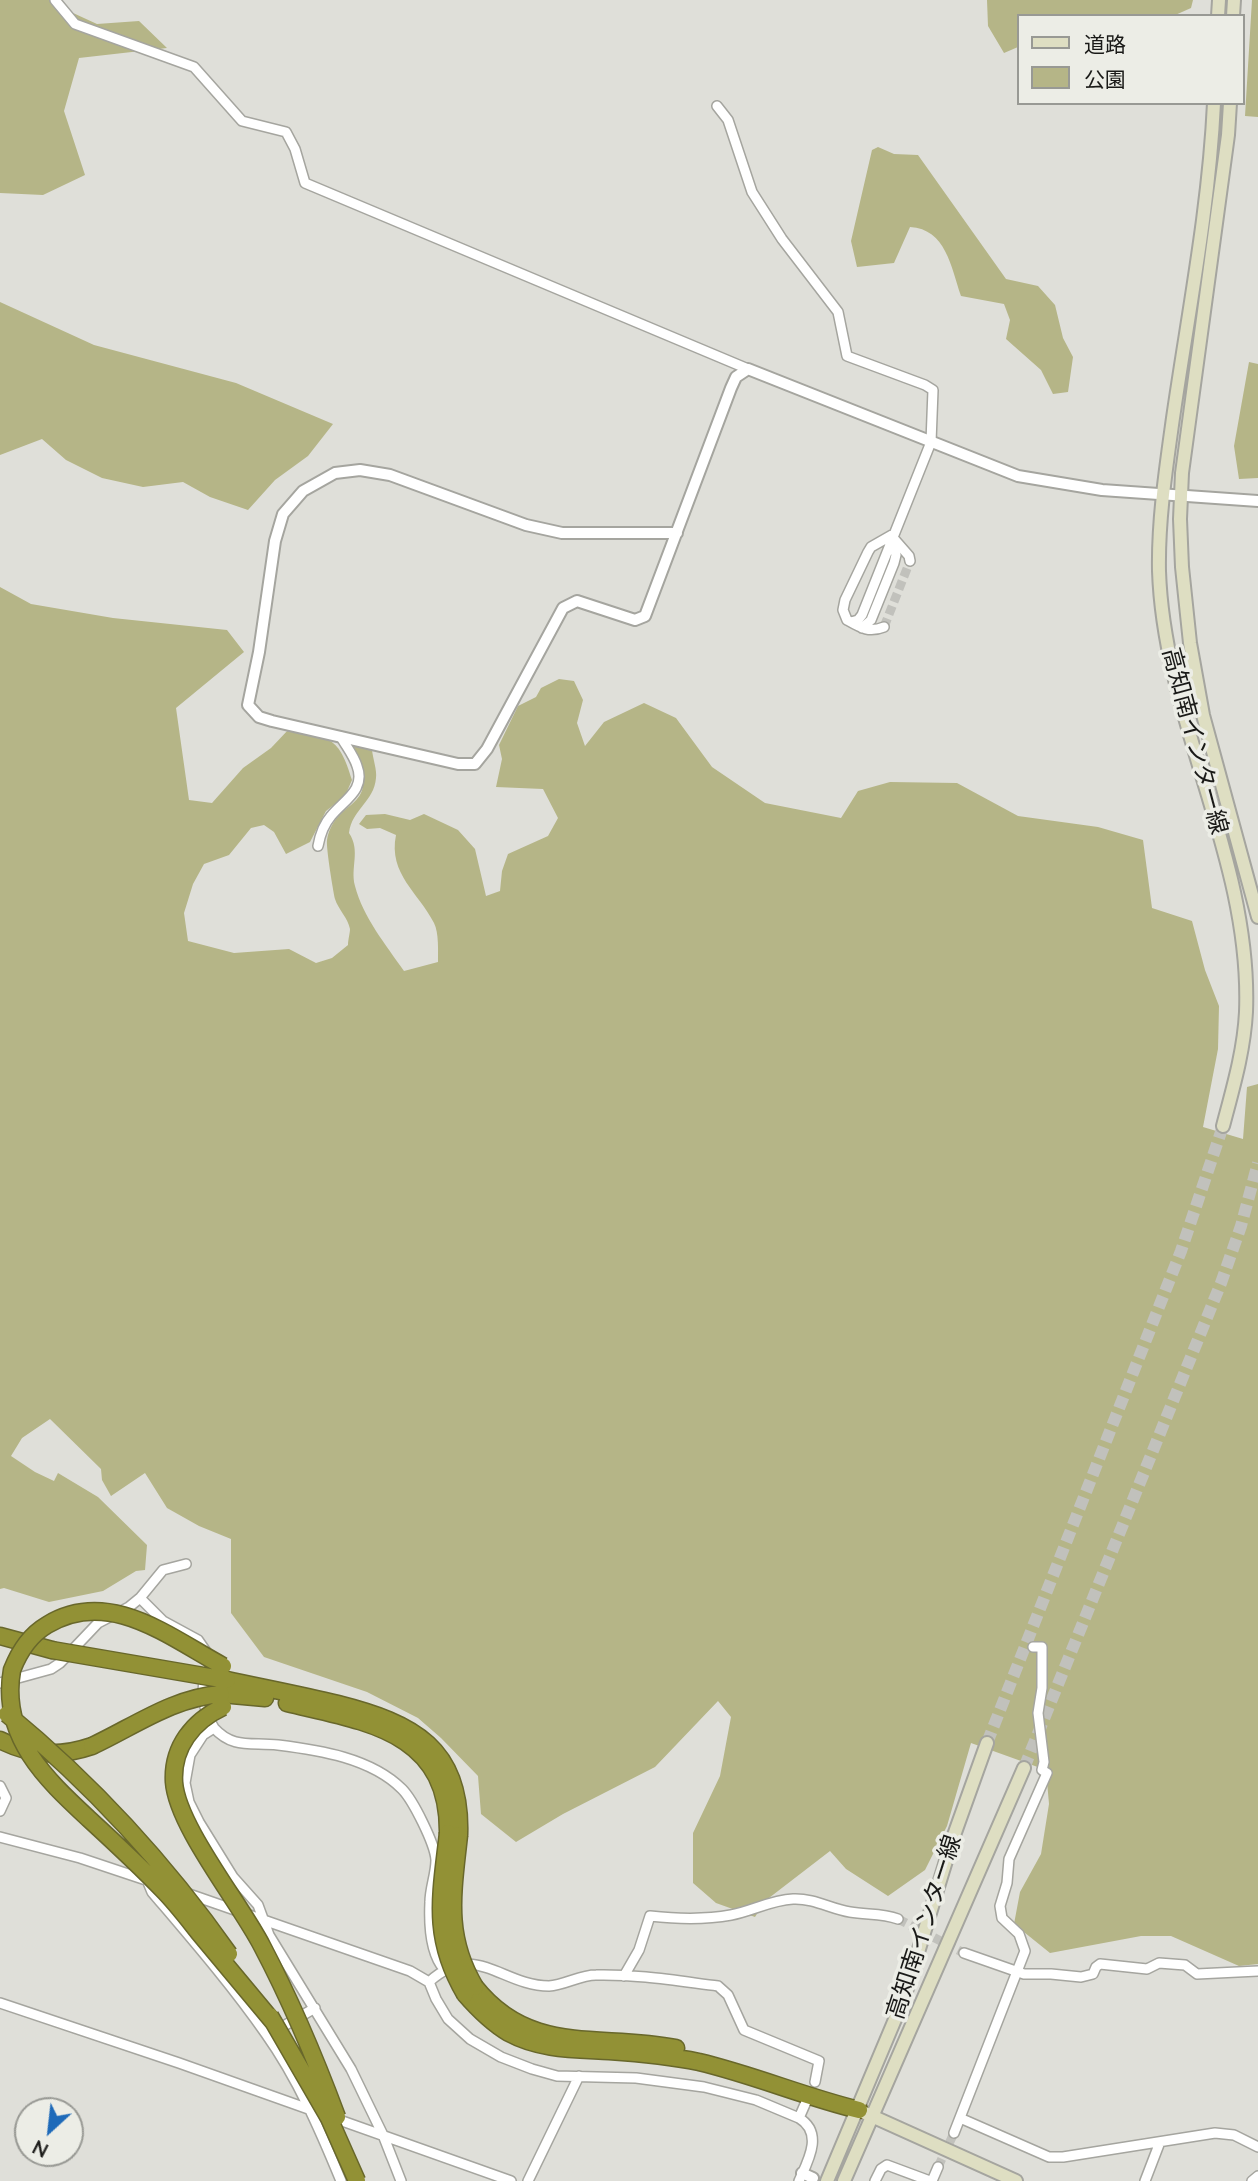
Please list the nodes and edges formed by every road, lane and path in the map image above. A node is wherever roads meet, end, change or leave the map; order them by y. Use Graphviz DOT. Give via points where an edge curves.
graph roads {
  1 [pos="55,0"];
  2 [pos="1214,105"];
  3 [pos="1230,105"];
  4 [pos="718,106"];
  5 [pos="748,369"];
  6 [pos="931,442"];
  7 [pos="1165,494"];
  8 [pos="1182,495"];
  9 [pos="1258,501"];
  10 [pos="677,533"];
  11 [pos="892,535"];
  12 [pos="911,561"];
  13 [pos="851,622"];
  14 [pos="884,627"];
  15 [pos="862,628"];
  16 [pos="341,737"];
  17 [pos="318,846"];
  18 [pos="1258,917"];
  19 [pos="1223,1126"];
  20 [pos="187,1564"];
  21 [pos="140,1598"];
  22 [pos="0,1636"];
  23 [pos="1032,1647"];
  24 [pos="0,1683"];
  25 [pos="223,1687"];
  26 [pos="0,1709"];
  27 [pos="214,1728"];
  28 [pos="0,1740"];
  29 [pos="986,1743"];
  30 [pos="1024,1768"];
  31 [pos="0,1786"];
  32 [pos="0,1811"];
  33 [pos="453,1834"];
  34 [pos="0,1836"];
  35 [pos="146,1880"];
  36 [pos="263,1919"];
  37 [pos="898,1919"];
  38 [pos="964,1953"];
  39 [pos="444,1969"];
  40 [pos="1258,1971"];
  41 [pos="1018,1972"];
  42 [pos="624,1976"];
  43 [pos="429,1982"];
  44 [pos="0,2003"];
  45 [pos="315,2008"];
  46 [pos="271,2030"];
  47 [pos="579,2076"];
  48 [pos="815,2082"];
  49 [pos="806,2102"];
  50 [pos="310,2111"];
  51 [pos="866,2113"];
  52 [pos="799,2118"];
  53 [pos="960,2118"];
  54 [pos="954,2133"];
  55 [pos="383,2135"];
  56 [pos="1160,2142"];
  57 [pos="1258,2147"];
  58 [pos="938,2167"];
  59 [pos="1258,2176"];
  60 [pos="805,2177"];
  61 [pos="341,2181"];
  62 [pos="357,2181"];
  63 [pos="362,2181"];
  64 [pos="401,2181"];
  65 [pos="511,2181"];
  66 [pos="528,2181"];
  67 [pos="827,2181"];
  68 [pos="844,2181"];
  69 [pos="876,2181"];
  70 [pos="931,2181"];
  71 [pos="1016,2181"];
  72 [pos="1145,2181"];
  73 [pos="1252,2181"];
  1 -- 5 [label="street" via="75,24 194,67 242,121 286,132 305,183"];
  2 -- 7 [label="main road, 高知南インター線"];
  3 -- 8 [label="main road, 高知南インター線"];
  4 -- 6 [label="street" via="728,120 752,192 838,312 847,356 933,390"];
  5 -- 6 [label="street"];
  5 -- 10 [label="street" via="736,377 731,388"];
  6 -- 7 [label="street" via="1043,482"];
  6 -- 11 [label="street"];
  7 -- 8 [label="street"];
  7 -- 19 [label="main road, 高知南インター線" via="1159,569 1166,633 1183,715 1229,869 1242,948 1245,1014 1240,1064"];
  8 -- 9 [label="street"];
  8 -- 18 [label="main road, 高知南インター線" via="1182,567 1190,643 1203,715"];
  10 -- 16 [label="street" via="647,612 640,619 577,601 563,608 475,764 457,764"];
  10 -- 16 [label="street" via="562,533 526,525 374,471 325,477 303,491 283,514 248,705 259,717"];
  11 -- 12 [label="street"];
  11 -- 13 [label="street" via="862,615"];
  11 -- 13 [label="street" via="871,547 845,600 843,610"];
  11 -- 15 [label="street" via="894,563 871,620"];
  13 -- 15 [label="street"];
  14 -- 15 [label="street" via="874,631"];
  16 -- 17 [label="street" via="357,764 358,786 331,816"];
  20 -- 21 [label="street" via="163,1570"];
  21 -- 24 [label="street" via="98,1623 51,1669"];
  21 -- 27 [label="street" via="163,1621 198,1640 207,1653 202,1689"];
  22 -- 25 [label="highway, bridge"];
  23 -- 41 [label="street" via="1042,1647 1038,1713 1042,1770 1046,1773 1009,1859 1000,1906 1002,1918 1024,1942 1026,1951"];
  25 -- 28 [label="highway, bridge" via="171,1705 92,1746 64,1754 46,1754"];
  25 -- 33 [label="highway" via="246,1701 289,1704 371,1724 408,1742 439,1780"];
  25 -- 33 [label="highway" via="315,1699 390,1719 427,1742 451,1778 458,1805"];
  25 -- 46 [label="highway, bridge" via="129,1616 103,1610 70,1614 43,1627 22,1649 9,1676 6,1705 18,1745 38,1772 165,1891"];
  25 -- 63 [label="highway, bridge" via="184,1741 175,1769 176,1796 296,2013"];
  26 -- 46 [label="highway, bridge" via="83,1782 173,1877 246,1977"];
  27 -- 36 [label="street" via="203,1735 190,1755 189,1802"];
  27 -- 39 [label="street" via="235,1743 282,1745 360,1763 394,1781 412,1800 436,1859 431,1929 434,1950"];
  29 -- 51 [label="main road, 高知南インター線"];
  30 -- 51 [label="main road, 高知南インター線"];
  31 -- 32 [label="street" via="6,1798"];
  33 -- 51 [label="highway, bridge" via="453,1924 462,1963 470,1990 503,2015 538,2033 645,2042 697,2052 807,2086"];
  34 -- 35 [label="street"];
  35 -- 36 [label="street"];
  35 -- 46 [label="street"];
  36 -- 43 [label="street" via="410,1970"];
  36 -- 45 [label="street"];
  37 -- 42 [label="street" via="795,1898 732,1914 691,1919 650,1916"];
  38 -- 41 [label="street"];
  39 -- 42 [label="street" via="477,1966 550,1986 592,1975"];
  39 -- 43 [label="street"];
  40 -- 41 [label="street" via="1197,1974 1185,1965 1159,1963 1147,1969 1100,1964 1093,1974 1081,1977"];
  41 -- 53 [label="street"];
  42 -- 48 [label="street" via="718,1986 728,1995 744,2030 819,2061"];
  43 -- 47 [label="street" via="449,2019 485,2049 545,2073"];
  44 -- 50 [label="street"];
  45 -- 46 [label="street"];
  45 -- 55 [label="street"];
  46 -- 50 [label="street"];
  46 -- 62 [label="highway, bridge" via="329,2118"];
  47 -- 52 [label="street" via="704,2087"];
  47 -- 66 [label="street"];
  49 -- 52 [label="street"];
  50 -- 55 [label="street"];
  50 -- 61 [label="street"];
  51 -- 67 [label="main road, 高知南インター線"];
  51 -- 68 [label="main road, 高知南インター線"];
  51 -- 71 [label="main road"];
  52 -- 60 [label="street" via="814,2145"];
  53 -- 54 [label="street"];
  53 -- 56 [label="street" via="1049,2157"];
  55 -- 64 [label="street"];
  55 -- 65 [label="street"];
  56 -- 57 [label="street" via="1225,2133"];
  56 -- 72 [label="street"];
  58 -- 70 [label="street"];
  59 -- 73 [label="street"];
  69 -- 70 [label="street" via="887,2165"];
}
